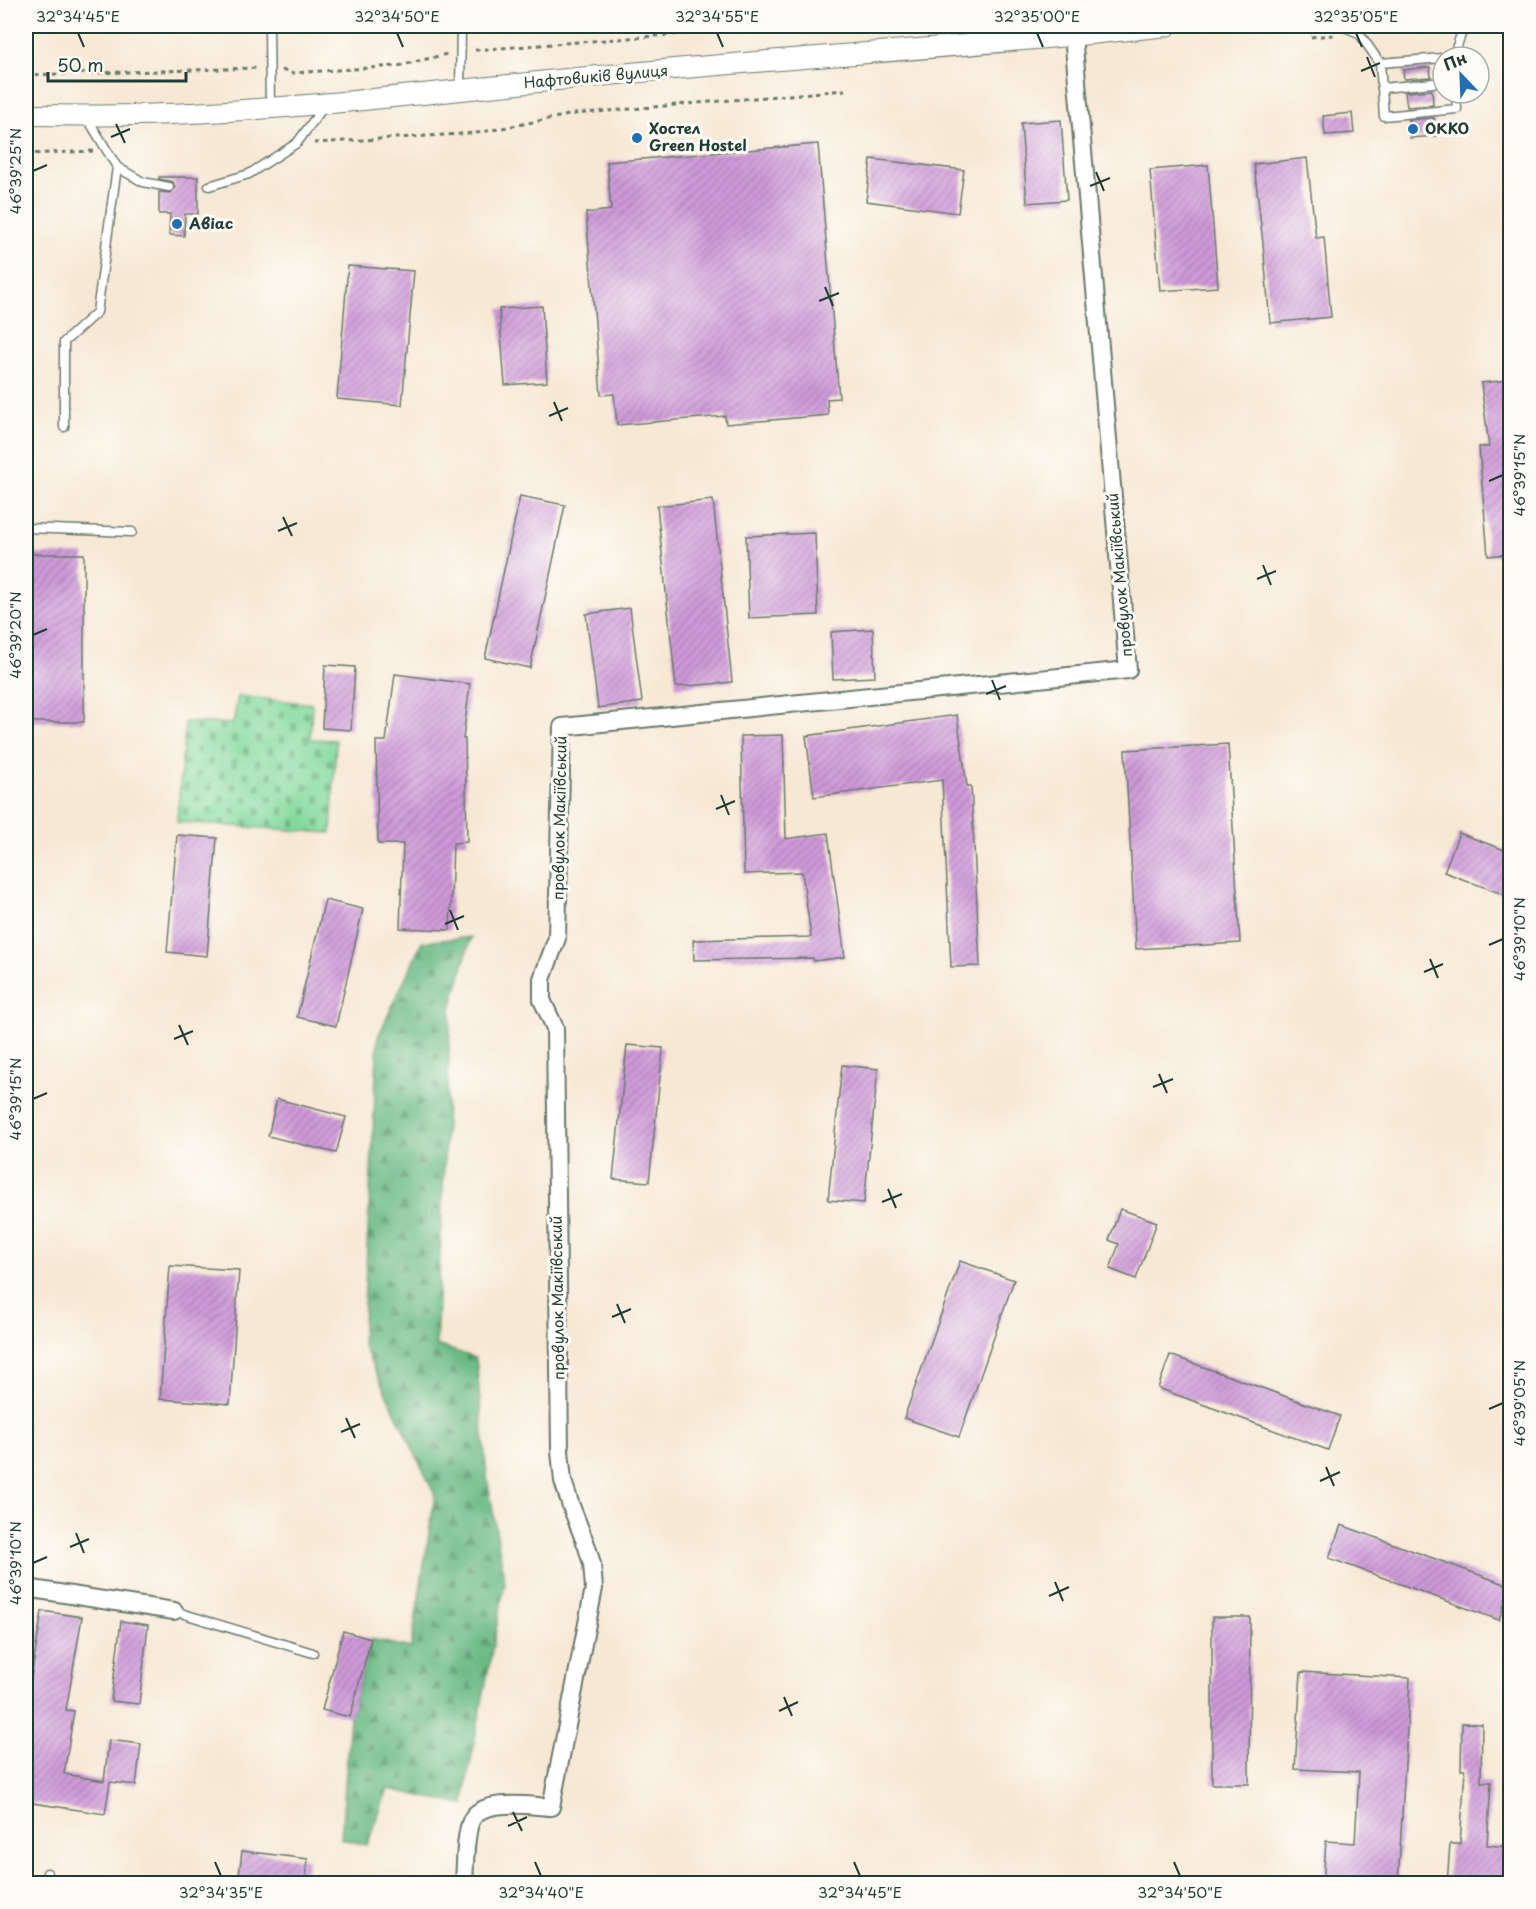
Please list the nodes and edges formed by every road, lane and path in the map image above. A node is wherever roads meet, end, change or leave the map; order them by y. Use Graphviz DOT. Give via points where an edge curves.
graph roads {
  1 [pos="269,26"];
  2 [pos="461,26"];
  3 [pos="785,26"];
  4 [pos="1167,26"];
  5 [pos="1342,26"];
  6 [pos="1464,26"];
  7 [pos="1085,31"];
  8 [pos="971,35"];
  9 [pos="1457,45"];
  10 [pos="460,51"];
  11 [pos="1431,59"];
  12 [pos="1380,63"];
  13 [pos="270,68"];
  14 [pos="26,75"];
  15 [pos="1431,83"];
  16 [pos="1382,88"];
  17 [pos="460,90"];
  18 [pos="845,90"];
  19 [pos="325,104"];
  20 [pos="1457,105"];
  21 [pos="270,108"];
  22 [pos="26,115"];
  23 [pos="85,116"];
  24 [pos="297,144"];
  25 [pos="109,150"];
  26 [pos="26,154"];
  27 [pos="117,166"];
  28 [pos="209,186"];
  29 [pos="170,187"];
  30 [pos="64,427"];
  31 [pos="26,528"];
  32 [pos="132,532"];
  33 [pos="26,1588"];
  34 [pos="174,1611"];
  35 [pos="314,1653"];
  36 [pos="47,1873"];
  37 [pos="46,1884"];
  38 [pos="464,1884"];
  1 -- 13 [label="lane"];
  2 -- 10 [label="lane"];
  3 -- 10 [label="path"];
  4 -- 7 [label="street, Нафтовиків вулиця"];
  5 -- 12 [label="lane" via="1359,33"];
  6 -- 9 [label="lane"];
  7 -- 8 [label="street, Нафтовиків вулиця"];
  7 -- 38 [label="street, провулок Макіївський" via="1128,670 562,727 557,938 542,979 542,1000 555,1028 560,1451 563,1481 592,1564 594,1588 551,1807 493,1806 480,1810 470,1827"];
  8 -- 17 [label="street, Нафтовиків вулиця"];
  10 -- 13 [label="path" via="398,66 292,73"];
  10 -- 17 [label="lane"];
  11 -- 12 [label="lane"];
  12 -- 16 [label="lane"];
  13 -- 14 [label="path"];
  13 -- 21 [label="lane"];
  15 -- 16 [label="lane"];
  16 -- 20 [label="lane" via="1384,116 1457,110"];
  17 -- 19 [label="street, Нафтовиків вулиця"];
  18 -- 24 [label="path" via="574,114 477,134"];
  19 -- 21 [label="street, Нафтовиків вулиця"];
  19 -- 24 [label="lane"];
  21 -- 23 [label="street, Нафтовиків вулиця"];
  22 -- 23 [label="street, Нафтовиків вулиця"];
  23 -- 25 [label="lane"];
  24 -- 28 [label="lane" via="249,174"];
  25 -- 26 [label="path"];
  25 -- 27 [label="lane"];
  27 -- 29 [label="lane" via="143,182"];
  27 -- 30 [label="lane" via="96,312 64,342"];
  31 -- 32 [label="lane"];
  33 -- 34 [label="street"];
  34 -- 35 [label="lane"];
  36 -- 37 [label="lane"];
}
